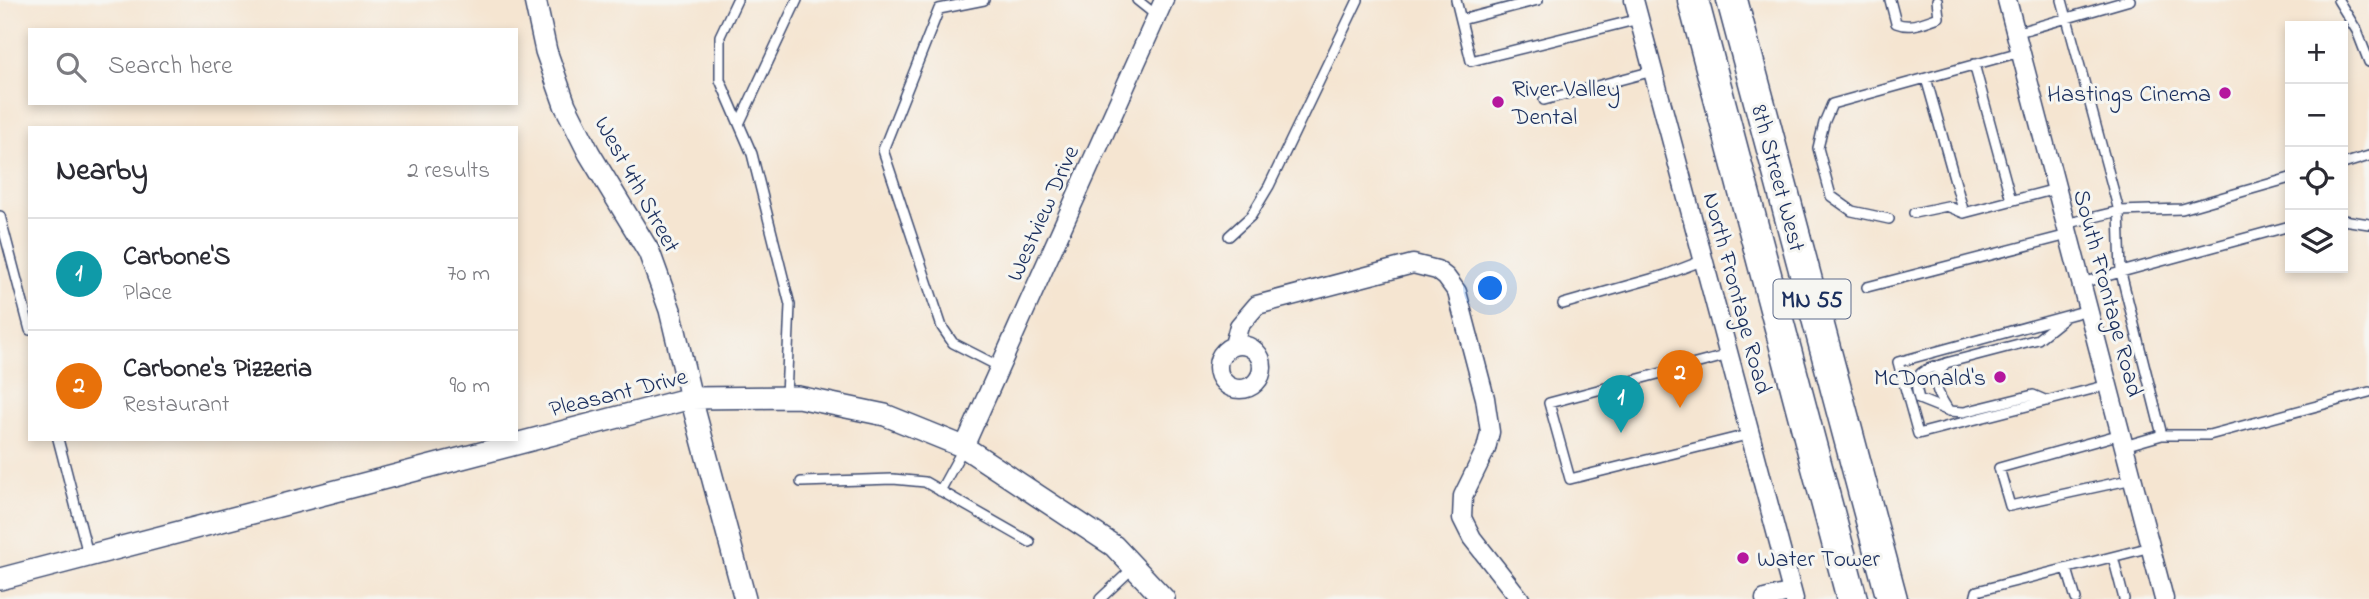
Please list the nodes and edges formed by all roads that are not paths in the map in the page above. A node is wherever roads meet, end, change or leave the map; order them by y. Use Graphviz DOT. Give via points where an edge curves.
graph roads {
  1 [pos="535,0"];
  2 [pos="737,0"];
  3 [pos="797,0"];
  4 [pos="984,0"];
  5 [pos="1137,0"];
  6 [pos="1358,0"];
  7 [pos="1456,0"];
  8 [pos="1538,0"];
  9 [pos="1634,0"];
  10 [pos="1693,0"];
  11 [pos="1732,0"];
  12 [pos="1890,0"];
  13 [pos="1937,0"];
  14 [pos="2007,0"];
  15 [pos="2062,0"];
  16 [pos="2130,0"];
  17 [pos="2338,0"];
  18 [pos="1161,8"];
  19 [pos="2066,18"];
  20 [pos="1639,19"];
  21 [pos="1461,20"];
  22 [pos="2357,31"];
  23 [pos="2015,33"];
  24 [pos="2369,33"];
  25 [pos="2020,52"];
  26 [pos="2369,62"];
  27 [pos="1974,64"];
  28 [pos="1653,71"];
  29 [pos="1926,78"];
  30 [pos="1544,100"];
  31 [pos="739,124"];
  32 [pos="2369,156"];
  33 [pos="2348,162"];
  34 [pos="2285,179"];
  35 [pos="2056,189"];
  36 [pos="2011,200"];
  37 [pos="2119,211"];
  38 [pos="1914,213"];
  39 [pos="1964,213"];
  40 [pos="0,216"];
  41 [pos="1889,219"];
  42 [pos="2348,221"];
  43 [pos="2369,224"];
  44 [pos="2285,227"];
  45 [pos="2066,230"];
  46 [pos="1228,236"];
  47 [pos="1704,260"];
  48 [pos="2121,273"];
  49 [pos="2081,283"];
  50 [pos="1867,287"];
  51 [pos="1563,304"];
  52 [pos="2088,310"];
  53 [pos="2067,316"];
  54 [pos="28,322"];
  55 [pos="1234,345"];
  56 [pos="1730,355"];
  57 [pos="1946,363"];
  58 [pos="1000,367"];
  59 [pos="2108,385"];
  60 [pos="2369,392"];
  61 [pos="786,397"];
  62 [pos="691,398"];
  63 [pos="2047,401"];
  64 [pos="1950,411"];
  65 [pos="1751,434"];
  66 [pos="2162,435"];
  67 [pos="2122,440"];
  68 [pos="59,441"];
  69 [pos="964,447"];
  70 [pos="2133,479"];
  71 [pos="801,482"];
  72 [pos="940,491"];
  73 [pos="1030,542"];
  74 [pos="2151,547"];
  75 [pos="89,556"];
  76 [pos="2113,557"];
  77 [pos="1134,568"];
  78 [pos="2067,569"];
  79 [pos="0,579"];
  80 [pos="1793,595"];
  81 [pos="745,599"];
  82 [pos="1100,599"];
  83 [pos="1164,599"];
  84 [pos="1520,599"];
  85 [pos="1765,599"];
  86 [pos="1852,599"];
  87 [pos="1892,599"];
  88 [pos="1975,599"];
  89 [pos="2076,599"];
  90 [pos="2124,599"];
  91 [pos="2164,599"];
  1 -- 62 [label="street, West 4th Street" via="565,105 649,252 670,310"];
  2 -- 31 [label="lane" via="720,36 720,80"];
  3 -- 31 [label="lane"];
  4 -- 58 [label="lane" via="939,9 883,150 942,327 953,343"];
  5 -- 18 [label="lane"];
  6 -- 46 [label="lane" via="1269,186 1251,216"];
  7 -- 21 [label="lane"];
  8 -- 21 [label="lane"];
  9 -- 20 [label="street, North Frontage Road"];
  10 -- 86 [label="highway, 8th Street West / MN 55"];
  11 -- 87 [label="highway, 8th Street West / MN 55"];
  12 -- 13 [label="lane" via="1896,23 1903,25 1939,17"];
  14 -- 23 [label="street, South Frontage Road"];
  15 -- 19 [label="lane"];
  16 -- 19 [label="lane"];
  17 -- 22 [label="lane"];
  18 -- 58 [label="street, Westview Drive"];
  19 -- 23 [label="lane"];
  19 -- 37 [label="lane"];
  20 -- 21 [label="lane" via="1471,61"];
  20 -- 28 [label="street, North Frontage Road"];
  22 -- 24 [label="lane"];
  22 -- 26 [label="lane"];
  23 -- 25 [label="street, South Frontage Road"];
  25 -- 27 [label="lane"];
  25 -- 35 [label="street, South Frontage Road"];
  27 -- 29 [label="lane"];
  27 -- 36 [label="lane"];
  28 -- 30 [label="lane"];
  28 -- 47 [label="street, North Frontage Road"];
  29 -- 39 [label="lane"];
  29 -- 41 [label="lane" via="1832,104 1824,123 1818,148 1831,196 1852,211"];
  31 -- 61 [label="lane" via="752,154 790,305"];
  32 -- 33 [label="lane"];
  34 -- 37 [label="lane" via="2182,209"];
  35 -- 36 [label="lane"];
  35 -- 45 [label="street, South Frontage Road"];
  36 -- 39 [label="lane"];
  37 -- 45 [label="lane"];
  37 -- 48 [label="lane"];
  38 -- 39 [label="lane" via="1947,206"];
  40 -- 54 [label="lane"];
  42 -- 43 [label="lane"];
  44 -- 48 [label="lane"];
  45 -- 49 [label="street, South Frontage Road"];
  45 -- 50 [label="lane"];
  47 -- 51 [label="lane"];
  47 -- 56 [label="street, North Frontage Road"];
  48 -- 49 [label="lane"];
  48 -- 66 [label="lane"];
  49 -- 52 [label="street, South Frontage Road"];
  52 -- 53 [label="lane"];
  52 -- 59 [label="street, South Frontage Road"];
  53 -- 57 [label="lane" via="2038,340"];
  53 -- 63 [label="lane" via="1898,362 1919,434"];
  55 -- 84 [label="street" via="1239,326 1256,305 1413,264 1446,277 1457,292 1490,432 1463,496 1462,518 1472,538"];
  56 -- 65 [label="street, North Frontage Road"];
  56 -- 65 [label="lane" via="1549,403 1570,480"];
  57 -- 64 [label="lane" via="1938,372 1936,386"];
  57 -- 64 [label="lane" via="1928,368 1915,380 1919,399"];
  58 -- 69 [label="street, Westview Drive"];
  59 -- 63 [label="lane"];
  59 -- 67 [label="street, South Frontage Road"];
  60 -- 66 [label="lane" via="2209,435"];
  61 -- 62 [label="street, Pleasant Drive"];
  61 -- 69 [label="street, Pleasant Drive" via="885,415"];
  62 -- 75 [label="street, Pleasant Drive"];
  62 -- 81 [label="street, West 4th Street"];
  63 -- 64 [label="lane" via="2033,395 1964,412"];
  65 -- 80 [label="street, North Frontage Road"];
  66 -- 67 [label="lane"];
  67 -- 70 [label="street, South Frontage Road"];
  67 -- 70 [label="lane" via="1998,468 2010,506"];
  68 -- 75 [label="lane"];
  69 -- 72 [label="lane"];
  69 -- 77 [label="street, Pleasant Drive" via="1114,546"];
  70 -- 74 [label="street, South Frontage Road"];
  71 -- 72 [label="lane" via="893,479 925,482"];
  72 -- 73 [label="lane"];
  74 -- 76 [label="lane"];
  74 -- 91 [label="street, South Frontage Road"];
  75 -- 79 [label="street, Pleasant Drive"];
  76 -- 78 [label="lane"];
  76 -- 90 [label="lane"];
  77 -- 82 [label="lane"];
  77 -- 83 [label="street, Pleasant Drive"];
  78 -- 88 [label="lane" via="1977,591"];
  78 -- 89 [label="lane"];
  80 -- 85 [label="street"];
}
